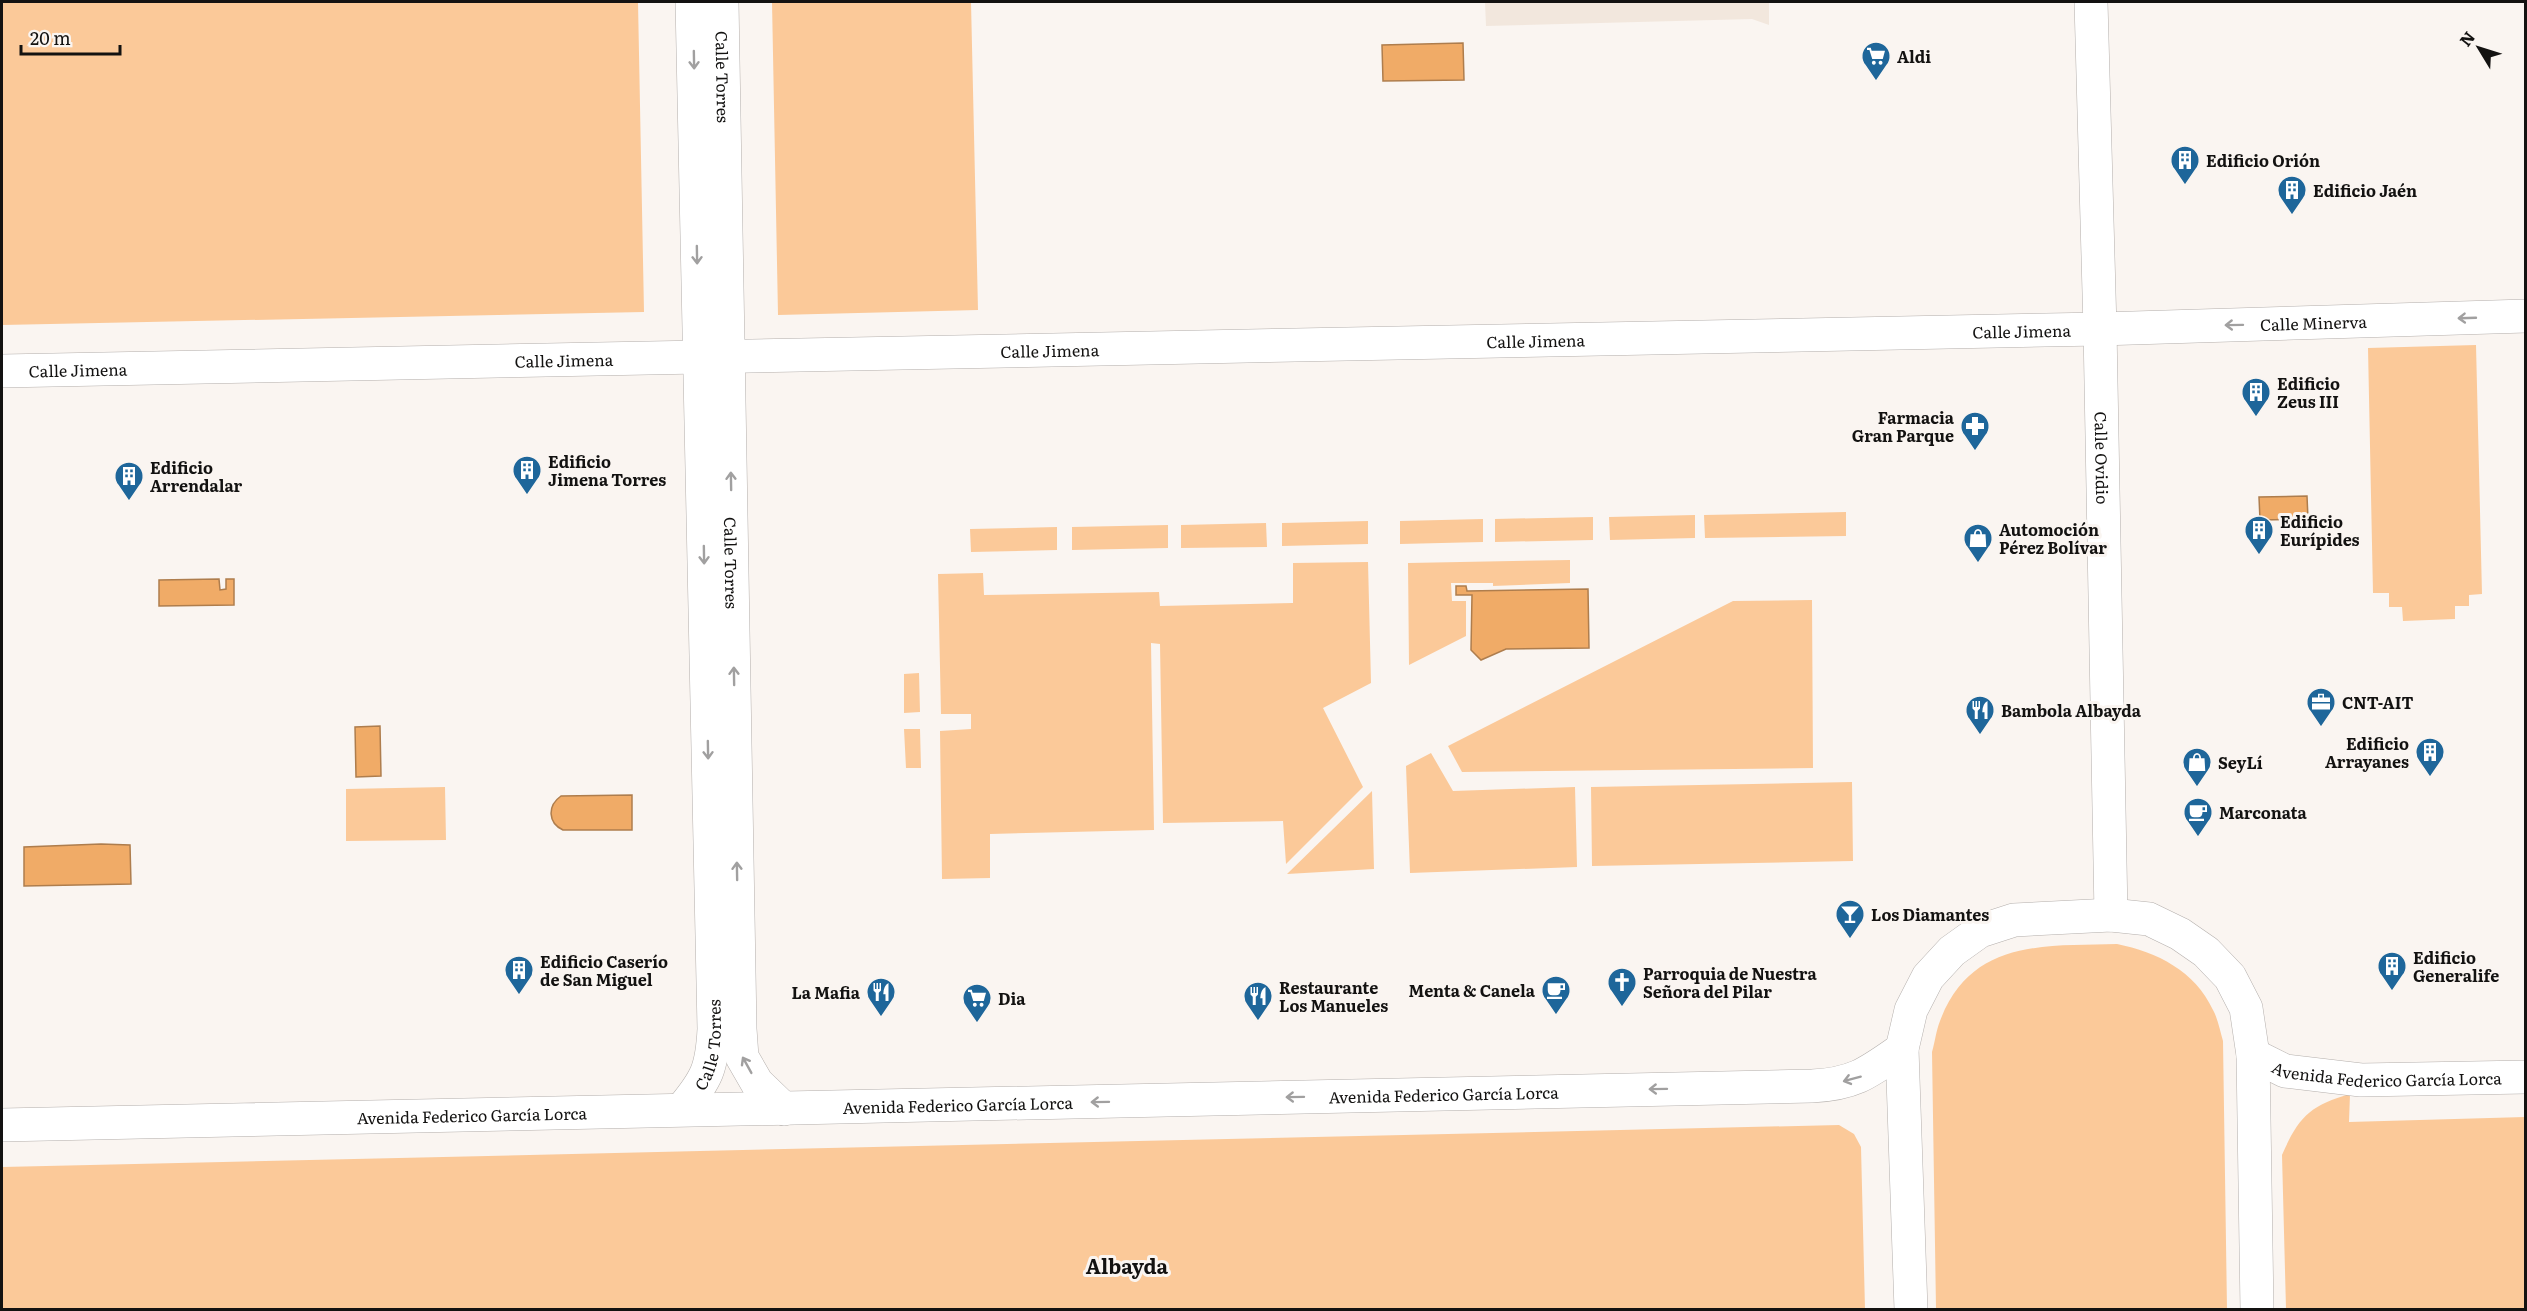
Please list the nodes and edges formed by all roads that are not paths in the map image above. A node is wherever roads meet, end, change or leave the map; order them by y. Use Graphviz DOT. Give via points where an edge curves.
graph roads {
  1 [pos="692,2"];
  2 [pos="722,2"];
  3 [pos="2091,2"];
  4 [pos="2526,316"];
  5 [pos="2100,329"];
  6 [pos="715,356"];
  7 [pos="2,371"];
  8 [pos="2111,915"];
  9 [pos="1902,1049"];
  10 [pos="2253,1055"];
  11 [pos="2526,1077"];
  12 [pos="682,1109"];
  13 [pos="784,1109"];
  14 [pos="2,1125"];
  15 [pos="1911,1310"];
  16 [pos="2257,1310"];
  1 -- 6 [label="street, Calle Torres, one-way"];
  2 -- 6 [label="street, Calle Torres"];
  3 -- 5 [label="street, Calle Ovidio"];
  4 -- 5 [label="street, Calle Minerva, one-way"];
  5 -- 6 [label="street, Calle Jimena"];
  5 -- 8 [label="street, Calle Ovidio"];
  6 -- 7 [label="street, Calle Jimena"];
  6 -- 12 [label="street, Calle Torres, one-way" via="713,1056 703,1083"];
  13 -- 6 [label="street, Calle Torres, one-way" via="757,1083 742,1057"];
  8 -- 9 [label="street" via="2014,920 1980,932 1952,951 1928,977 1911,1010"];
  8 -- 10 [label="street" via="2149,919 2206,952 2230,977 2246,1008"];
  9 -- 13 [label="street, Avenida Federico García Lorca, one-way" via="1865,1076 1830,1085"];
  9 -- 15 [label="street"];
  10 -- 11 [label="street, Avenida Federico García Lorca" via="2285,1071 2361,1080"];
  10 -- 16 [label="street"];
  12 -- 13 [label="street, Avenida Federico García Lorca"];
  12 -- 14 [label="street, Avenida Federico García Lorca"];
}
